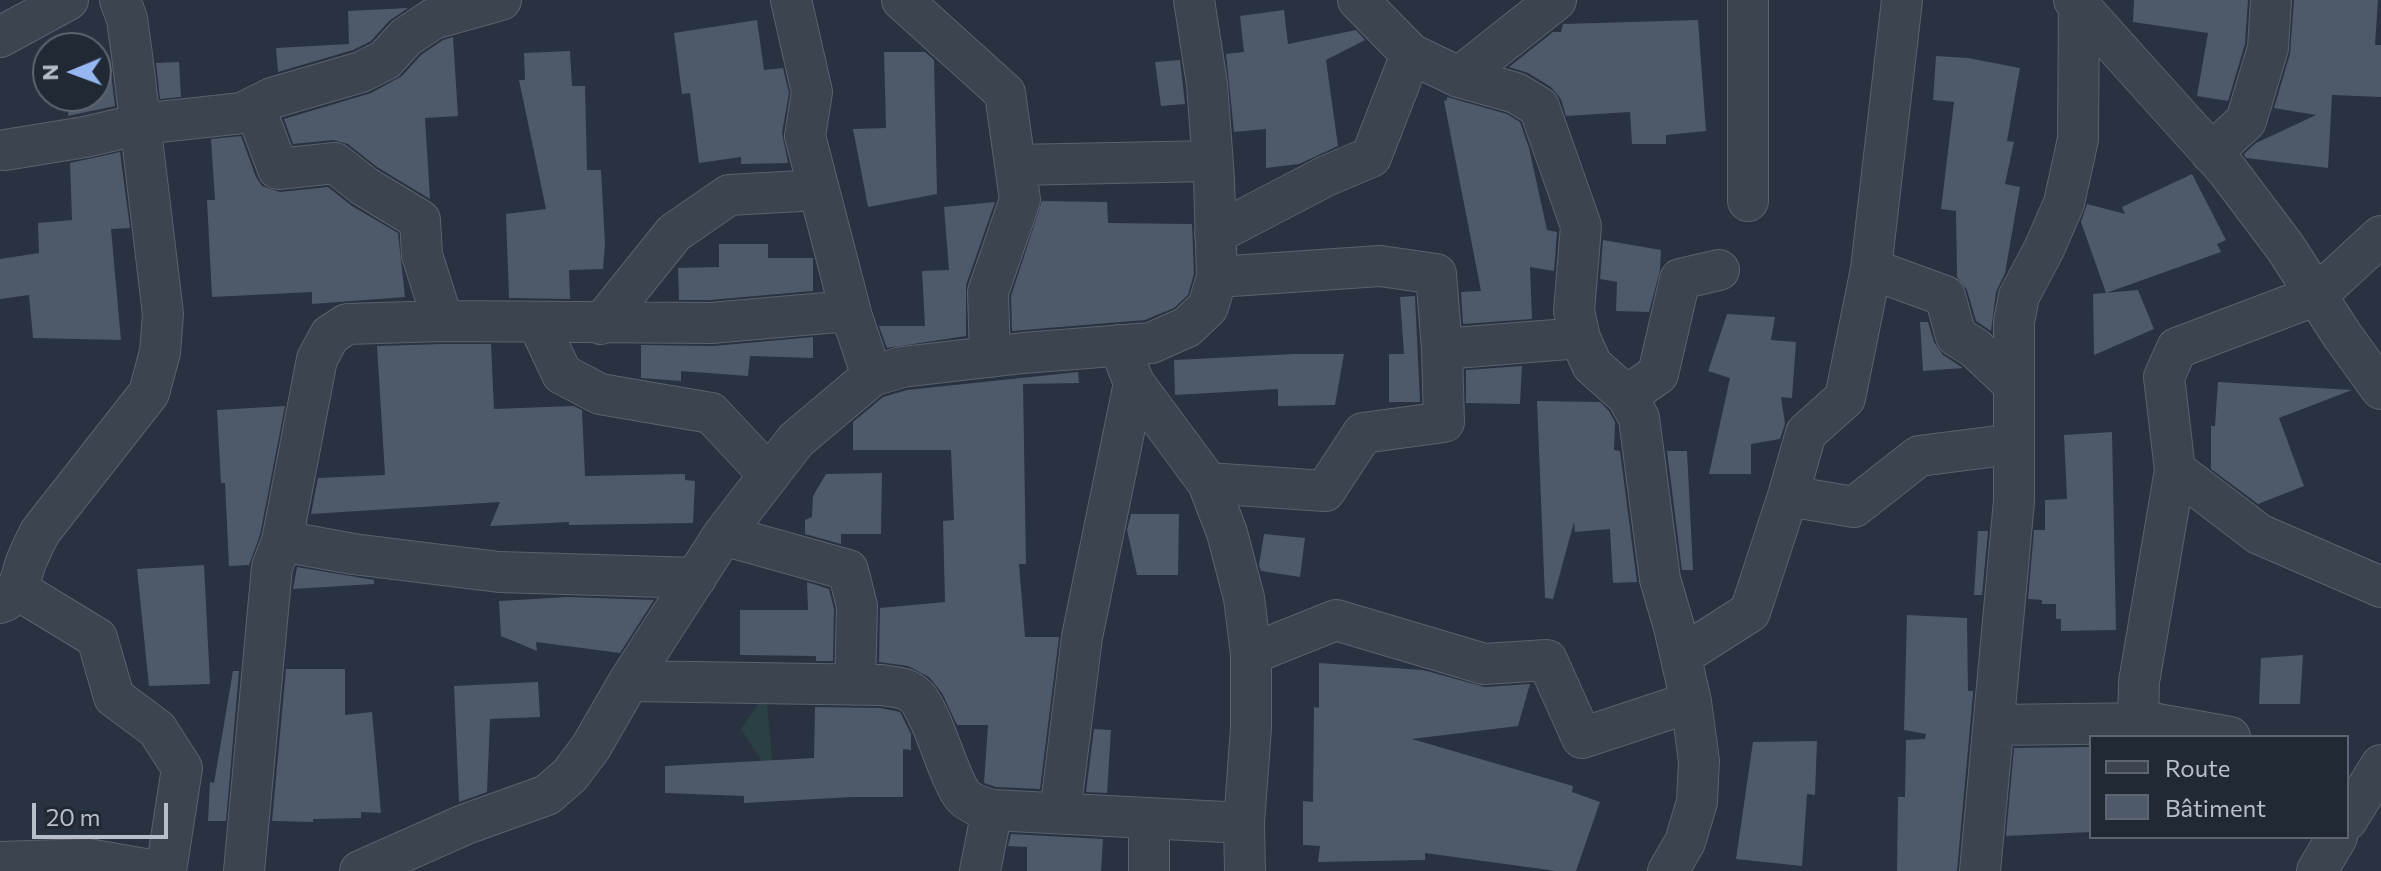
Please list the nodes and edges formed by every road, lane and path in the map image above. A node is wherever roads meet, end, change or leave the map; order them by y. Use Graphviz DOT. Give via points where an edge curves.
graph roads {
  1 [pos="68,0"];
  2 [pos="120,0"];
  3 [pos="501,0"];
  4 [pos="791,0"];
  5 [pos="902,0"];
  6 [pos="1194,0"];
  7 [pos="1358,0"];
  8 [pos="1556,0"];
  9 [pos="1748,0"];
  10 [pos="1902,0"];
  11 [pos="2271,0"];
  12 [pos="2076,3"];
  13 [pos="0,37"];
  14 [pos="1411,54"];
  15 [pos="1459,77"];
  16 [pos="255,108"];
  17 [pos="141,124"];
  18 [pos="5,150"];
  19 [pos="2211,153"];
  20 [pos="1212,161"];
  21 [pos="1015,165"];
  22 [pos="819,190"];
  23 [pos="1748,201"];
  24 [pos="1215,234"];
  25 [pos="2381,236"];
  26 [pos="1871,269"];
  27 [pos="1719,270"];
  28 [pos="1217,277"];
  29 [pos="2317,295"];
  30 [pos="852,317"];
  31 [pos="443,321"];
  32 [pos="538,323"];
  33 [pos="601,324"];
  34 [pos="1580,338"];
  35 [pos="1119,345"];
  36 [pos="1442,349"];
  37 [pos="990,357"];
  38 [pos="872,376"];
  39 [pos="1134,383"];
  40 [pos="2012,383"];
  41 [pos="2381,389"];
  42 [pos="1627,396"];
  43 [pos="2013,444"];
  44 [pos="2175,470"];
  45 [pos="769,475"];
  46 [pos="1208,483"];
  47 [pos="1788,496"];
  48 [pos="723,535"];
  49 [pos="282,541"];
  50 [pos="696,578"];
  51 [pos="2381,587"];
  52 [pos="9,597"];
  53 [pos="1251,654"];
  54 [pos="1681,656"];
  55 [pos="629,681"];
  56 [pos="855,685"];
  57 [pos="1691,702"];
  58 [pos="2138,723"];
  59 [pos="1994,725"];
  60 [pos="2219,735"];
  61 [pos="2381,765"];
  62 [pos="992,810"];
  63 [pos="1060,813"];
  64 [pos="2349,816"];
  65 [pos="1149,818"];
  66 [pos="1244,823"];
  67 [pos="0,862"];
  68 [pos="156,871"];
  69 [pos="166,871"];
  70 [pos="244,871"];
  71 [pos="360,871"];
  72 [pos="980,871"];
  73 [pos="1149,871"];
  74 [pos="1245,871"];
  75 [pos="1668,871"];
  76 [pos="1980,871"];
  1 -- 13 [label="street"];
  2 -- 17 [label="street"];
  3 -- 16 [label="street" via="433,19 385,60"];
  4 -- 22 [label="street" via="812,92 805,136"];
  5 -- 21 [label="street" via="1005,93"];
  6 -- 20 [label="street"];
  7 -- 14 [label="street"];
  8 -- 15 [label="street"];
  9 -- 23 [label="street"];
  10 -- 26 [label="street"];
  11 -- 19 [label="street" via="2268,48 2246,121"];
  12 -- 19 [label="street"];
  12 -- 40 [label="street" via="2078,139 2064,203 2019,296"];
  14 -- 15 [label="street"];
  14 -- 24 [label="street" via="1371,157"];
  15 -- 34 [label="street" via="1516,93 1539,107 1581,226 1574,311"];
  16 -- 17 [label="street"];
  16 -- 31 [label="street" via="278,169 335,163 420,220 422,255"];
  17 -- 18 [label="street"];
  17 -- 52 [label="street" via="163,314 153,379 149,393 40,532"];
  19 -- 29 [label="street"];
  20 -- 21 [label="street"];
  20 -- 24 [label="street"];
  21 -- 37 [label="street" via="1020,200 988,292"];
  22 -- 30 [label="street"];
  22 -- 33 [label="street" via="729,195 674,233"];
  24 -- 28 [label="street"];
  25 -- 29 [label="street"];
  26 -- 40 [label="street" via="1945,296 1956,336"];
  26 -- 47 [label="street" via="1845,398 1806,433"];
  27 -- 42 [label="street" via="1680,279 1658,374"];
  28 -- 35 [label="street" via="1208,307 1187,327 1151,343"];
  28 -- 36 [label="street" via="1380,266 1436,274"];
  29 -- 41 [label="street"];
  29 -- 44 [label="street" via="2177,348 2164,377"];
  30 -- 33 [label="street" via="837,312 711,323"];
  30 -- 38 [label="street"];
  31 -- 32 [label="street"];
  31 -- 49 [label="street" via="347,324 330,335 317,359"];
  32 -- 33 [label="street"];
  32 -- 45 [label="street" via="562,374 600,394 711,413"];
  34 -- 36 [label="street"];
  34 -- 42 [label="street" via="1592,365"];
  35 -- 37 [label="street"];
  35 -- 39 [label="street"];
  36 -- 46 [label="street" via="1444,422 1363,433 1325,491"];
  37 -- 38 [label="street" via="902,367"];
  38 -- 45 [label="street" via="796,440"];
  39 -- 46 [label="street"];
  39 -- 63 [label="street" via="1082,637"];
  40 -- 43 [label="street"];
  42 -- 54 [label="street" via="1639,418 1660,579"];
  43 -- 47 [label="street" via="1919,456 1854,507"];
  43 -- 59 [label="street" via="2014,501"];
  44 -- 51 [label="street" via="2259,534"];
  44 -- 58 [label="street" via="2139,682"];
  45 -- 48 [label="street"];
  46 -- 53 [label="street" via="1244,598"];
  47 -- 54 [label="street" via="1750,612"];
  48 -- 50 [label="street"];
  48 -- 56 [label="street" via="848,570 857,606"];
  49 -- 50 [label="street" via="499,572"];
  49 -- 70 [label="street" via="272,567"];
  50 -- 55 [label="street"];
  52 -- 69 [label="street" via="97,638 114,697 157,729 182,768"];
  53 -- 57 [label="street" via="1336,620 1484,664 1547,660 1582,738"];
  53 -- 66 [label="street"];
  54 -- 57 [label="street"];
  55 -- 56 [label="street"];
  55 -- 71 [label="street" via="591,747 547,795"];
  56 -- 62 [label="street" via="882,685 917,696 957,787 976,806"];
  57 -- 75 [label="street" via="1699,761 1697,802 1685,842"];
  58 -- 59 [label="street"];
  58 -- 60 [label="street"];
  59 -- 76 [label="street"];
  61 -- 64 [label="street"];
  62 -- 63 [label="street"];
  62 -- 72 [label="street"];
  63 -- 65 [label="street"];
  65 -- 66 [label="street"];
  65 -- 73 [label="street"];
  66 -- 74 [label="street"];
  67 -- 68 [label="street" via="88,859"];
}
